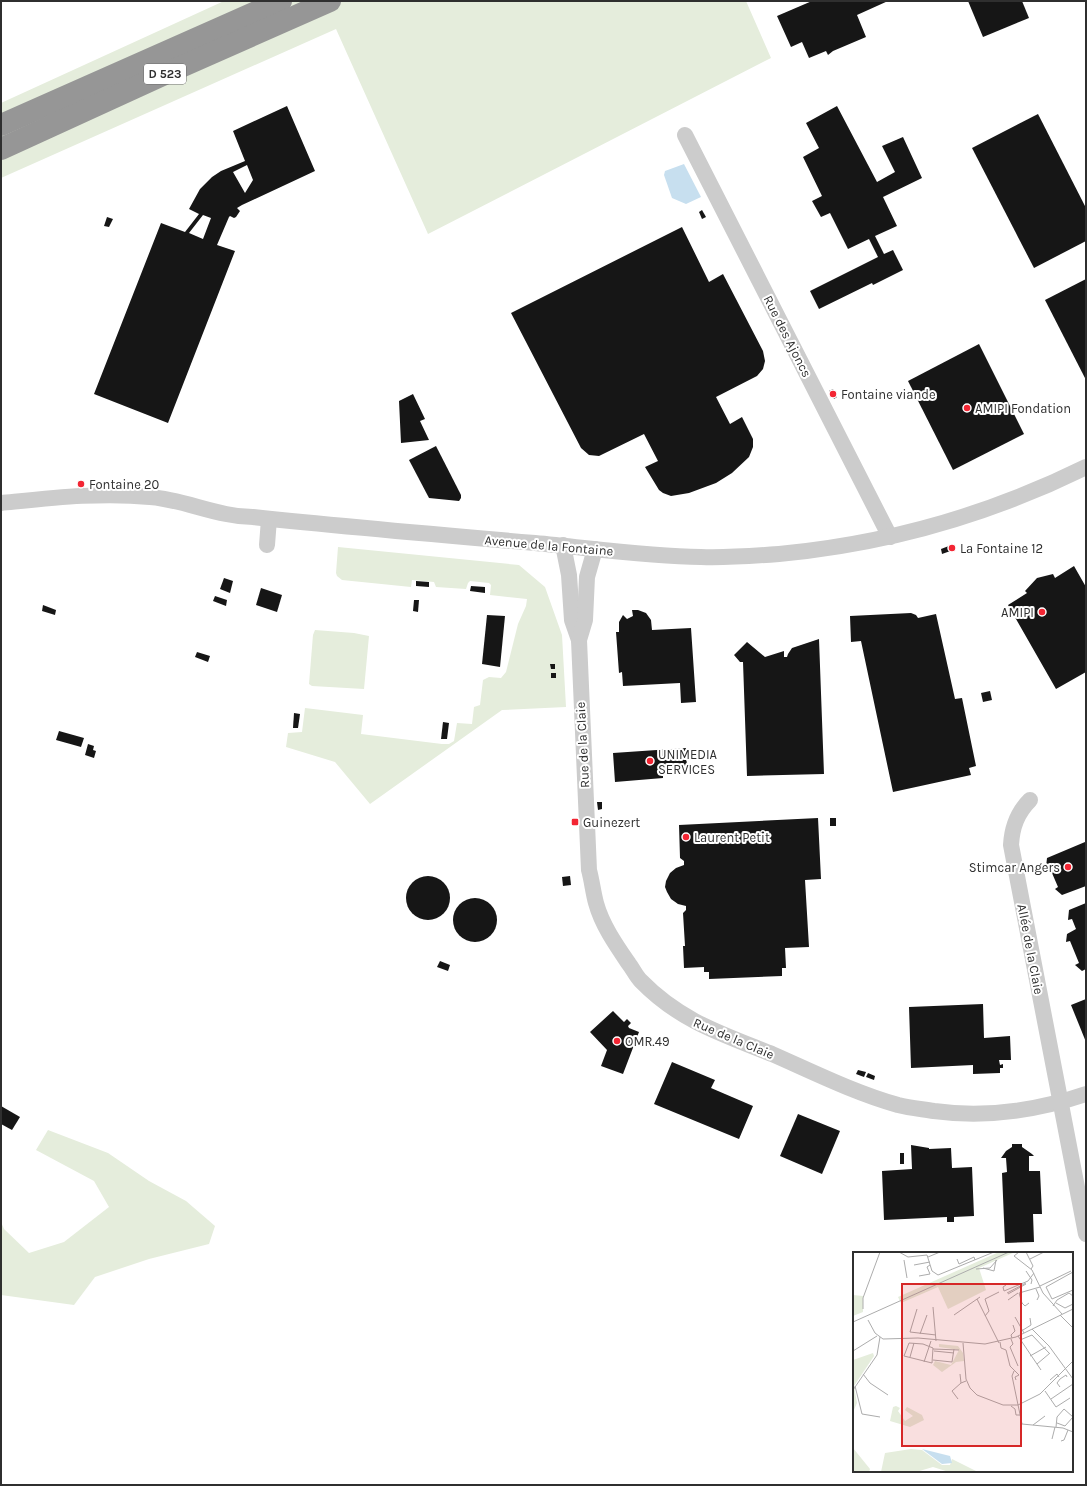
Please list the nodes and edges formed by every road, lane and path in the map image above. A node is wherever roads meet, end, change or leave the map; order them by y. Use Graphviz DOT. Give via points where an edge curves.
graph roads {
  1 [pos="282,1"];
  2 [pos="330,1"];
  3 [pos="1,125"];
  4 [pos="685,135"];
  5 [pos="1,149"];
  6 [pos="1086,467"];
  7 [pos="1,503"];
  8 [pos="269,519"];
  9 [pos="890,537"];
  10 [pos="267,544"];
  11 [pos="563,545"];
  12 [pos="595,549"];
  13 [pos="579,640"];
  14 [pos="1030,800"];
  15 [pos="1086,1094"];
  16 [pos="1059,1103"];
  17 [pos="1086,1234"];
  1 -- 3 [label="highway, D 523"];
  2 -- 5 [label="highway, D 523"];
  4 -- 9 [label="street, Rue des Ajoncs"];
  6 -- 9 [label="street, Avenue de la Fontaine" via="993,508"];
  7 -- 8 [label="street, Avenue de la Fontaine" via="69,496 152,497 228,515"];
  8 -- 10 [label="street"];
  8 -- 11 [label="street, Avenue de la Fontaine"];
  9 -- 12 [label="street, Avenue de la Fontaine" via="825,549 733,557 702,558"];
  11 -- 12 [label="street, Avenue de la Fontaine"];
  11 -- 13 [label="street, Rue de la Claie" via="569,575 572,620"];
  12 -- 13 [label="street, Rue de la Claie" via="587,577 585,620"];
  13 -- 16 [label="street, Rue de la Claie" via="589,870 596,903 604,924 640,980 685,1017 710,1030 863,1093 899,1105 955,1114 986,1114"];
  14 -- 16 [label="street, Allée de la Claie" via="1016,819 1011,845"];
  15 -- 16 [label="street, Rue de la Claie"];
  16 -- 17 [label="street, Allée de la Claie"];
}
